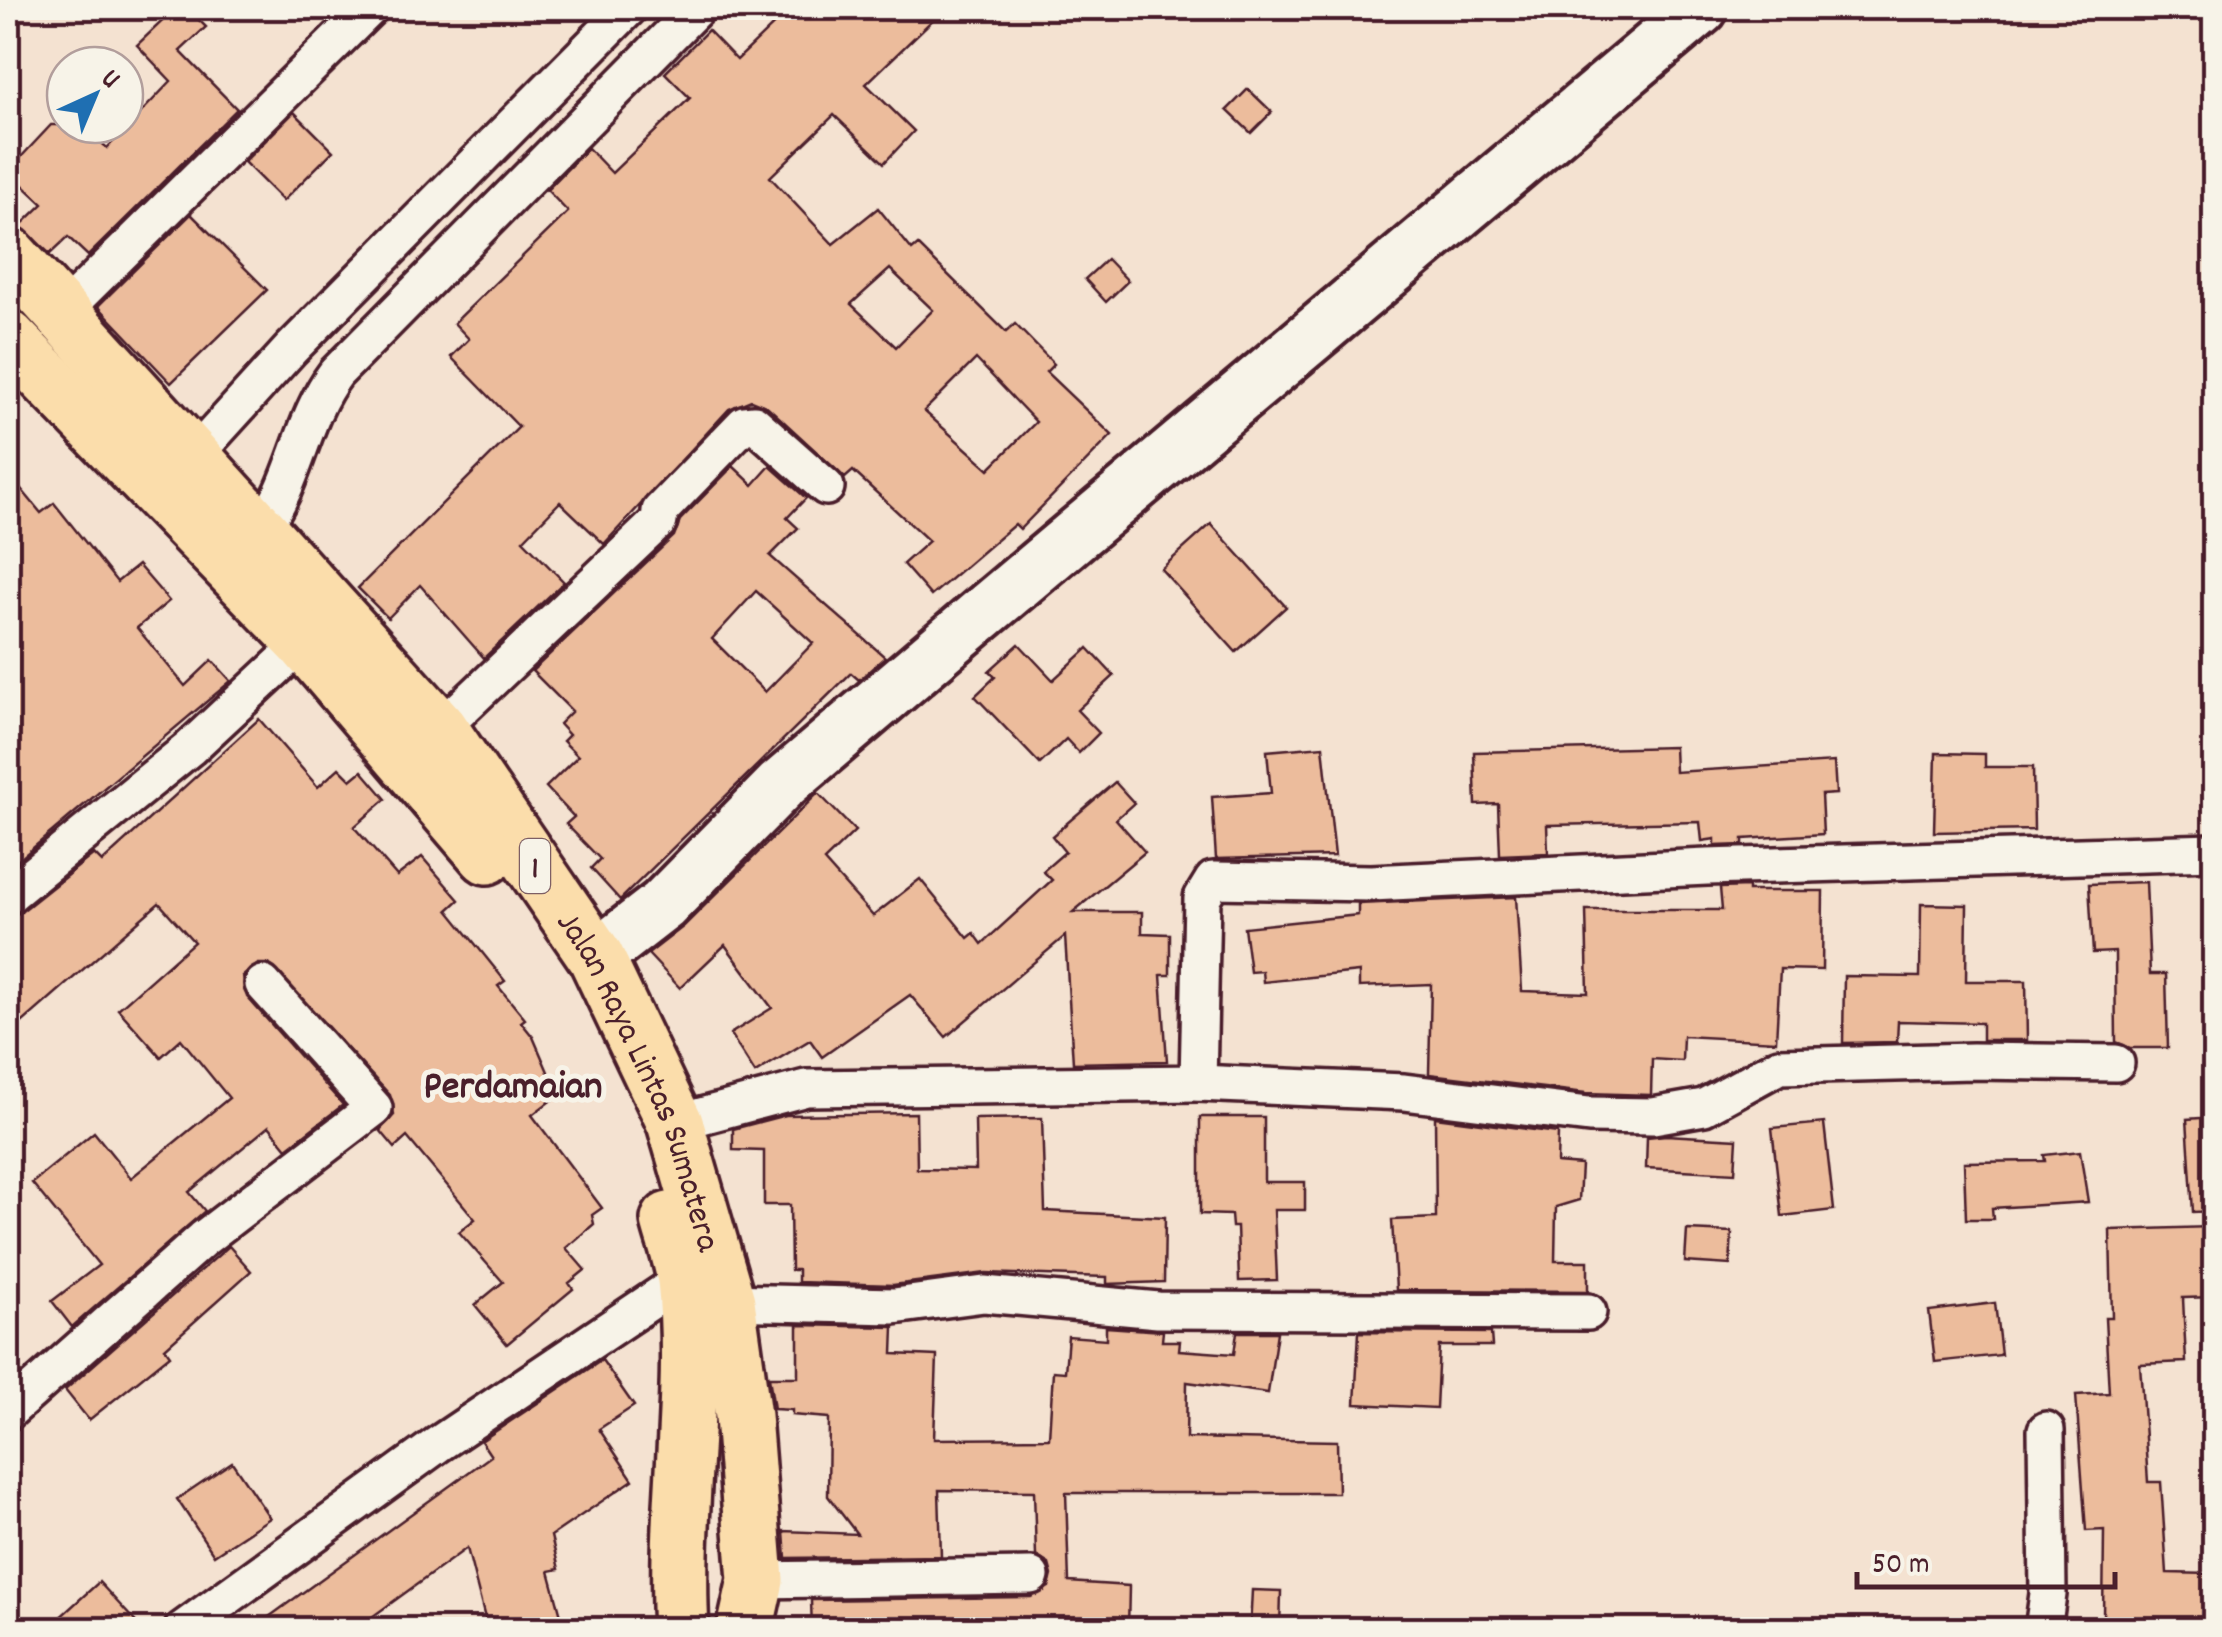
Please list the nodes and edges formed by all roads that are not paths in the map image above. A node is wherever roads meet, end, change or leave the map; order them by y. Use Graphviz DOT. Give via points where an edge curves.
graph roads {
  1 [pos="370,8"];
  2 [pos="629,8"];
  3 [pos="696,8"];
  4 [pos="1701,8"];
  5 [pos="27,286"];
  6 [pos="8,338"];
  7 [pos="192,458"];
  8 [pos="826,487"];
  9 [pos="260,530"];
  10 [pos="304,642"];
  11 [pos="440,729"];
  12 [pos="2214,852"];
  13 [pos="8,896"];
  14 [pos="596,956"];
  15 [pos="263,984"];
  16 [pos="2116,1063"];
  17 [pos="1198,1083"];
  18 [pos="675,1123"];
  19 [pos="706,1290"];
  20 [pos="1588,1312"];
  21 [pos="8,1412"];
  22 [pos="2046,1430"];
  23 [pos="1031,1576"];
  24 [pos="750,1604"];
  25 [pos="182,1630"];
  26 [pos="681,1630"];
  27 [pos="2043,1630"];
  1 -- 5 [label="street"];
  2 -- 7 [label="street"];
  3 -- 9 [label="street" via="336,372 311,418 288,487"];
  4 -- 14 [label="street" via="780,786 664,905"];
  5 -- 7 [label="highway, Jalan Raya Lintas Sumatera / 1"];
  6 -- 10 [label="highway, Jalan Raya Lintas Sumatera / 1"];
  7 -- 9 [label="highway, Jalan Raya Lintas Sumatera / 1"];
  8 -- 11 [label="street" via="754,423 744,424 660,511 659,521"];
  9 -- 11 [label="highway, Jalan Raya Lintas Sumatera / 1"];
  10 -- 13 [label="street" via="190,748"];
  10 -- 19 [label="highway, Jalan Raya Lintas Sumatera / 1" via="460,818 578,979"];
  11 -- 14 [label="highway, Jalan Raya Lintas Sumatera / 1"];
  12 -- 17 [label="street" via="1371,883 1213,880 1202,898"];
  14 -- 18 [label="highway, Jalan Raya Lintas Sumatera / 1"];
  15 -- 21 [label="street" via="374,1108 203,1239"];
  16 -- 17 [label="street" via="1779,1066 1704,1106 1653,1116 1589,1115 1404,1092"];
  17 -- 18 [label="street" via="806,1088"];
  18 -- 19 [label="highway, Jalan Raya Lintas Sumatera / 1"];
  19 -- 20 [label="street" via="894,1306 984,1294 1158,1310"];
  19 -- 24 [label="highway, Jalan Raya Lintas Sumatera / 1" via="743,1416"];
  19 -- 25 [label="street" via="436,1445"];
  19 -- 26 [label="highway, Jalan Raya Lintas Sumatera / 1" via="687,1416 677,1566"];
  22 -- 27 [label="street"];
  23 -- 24 [label="street"];
}
